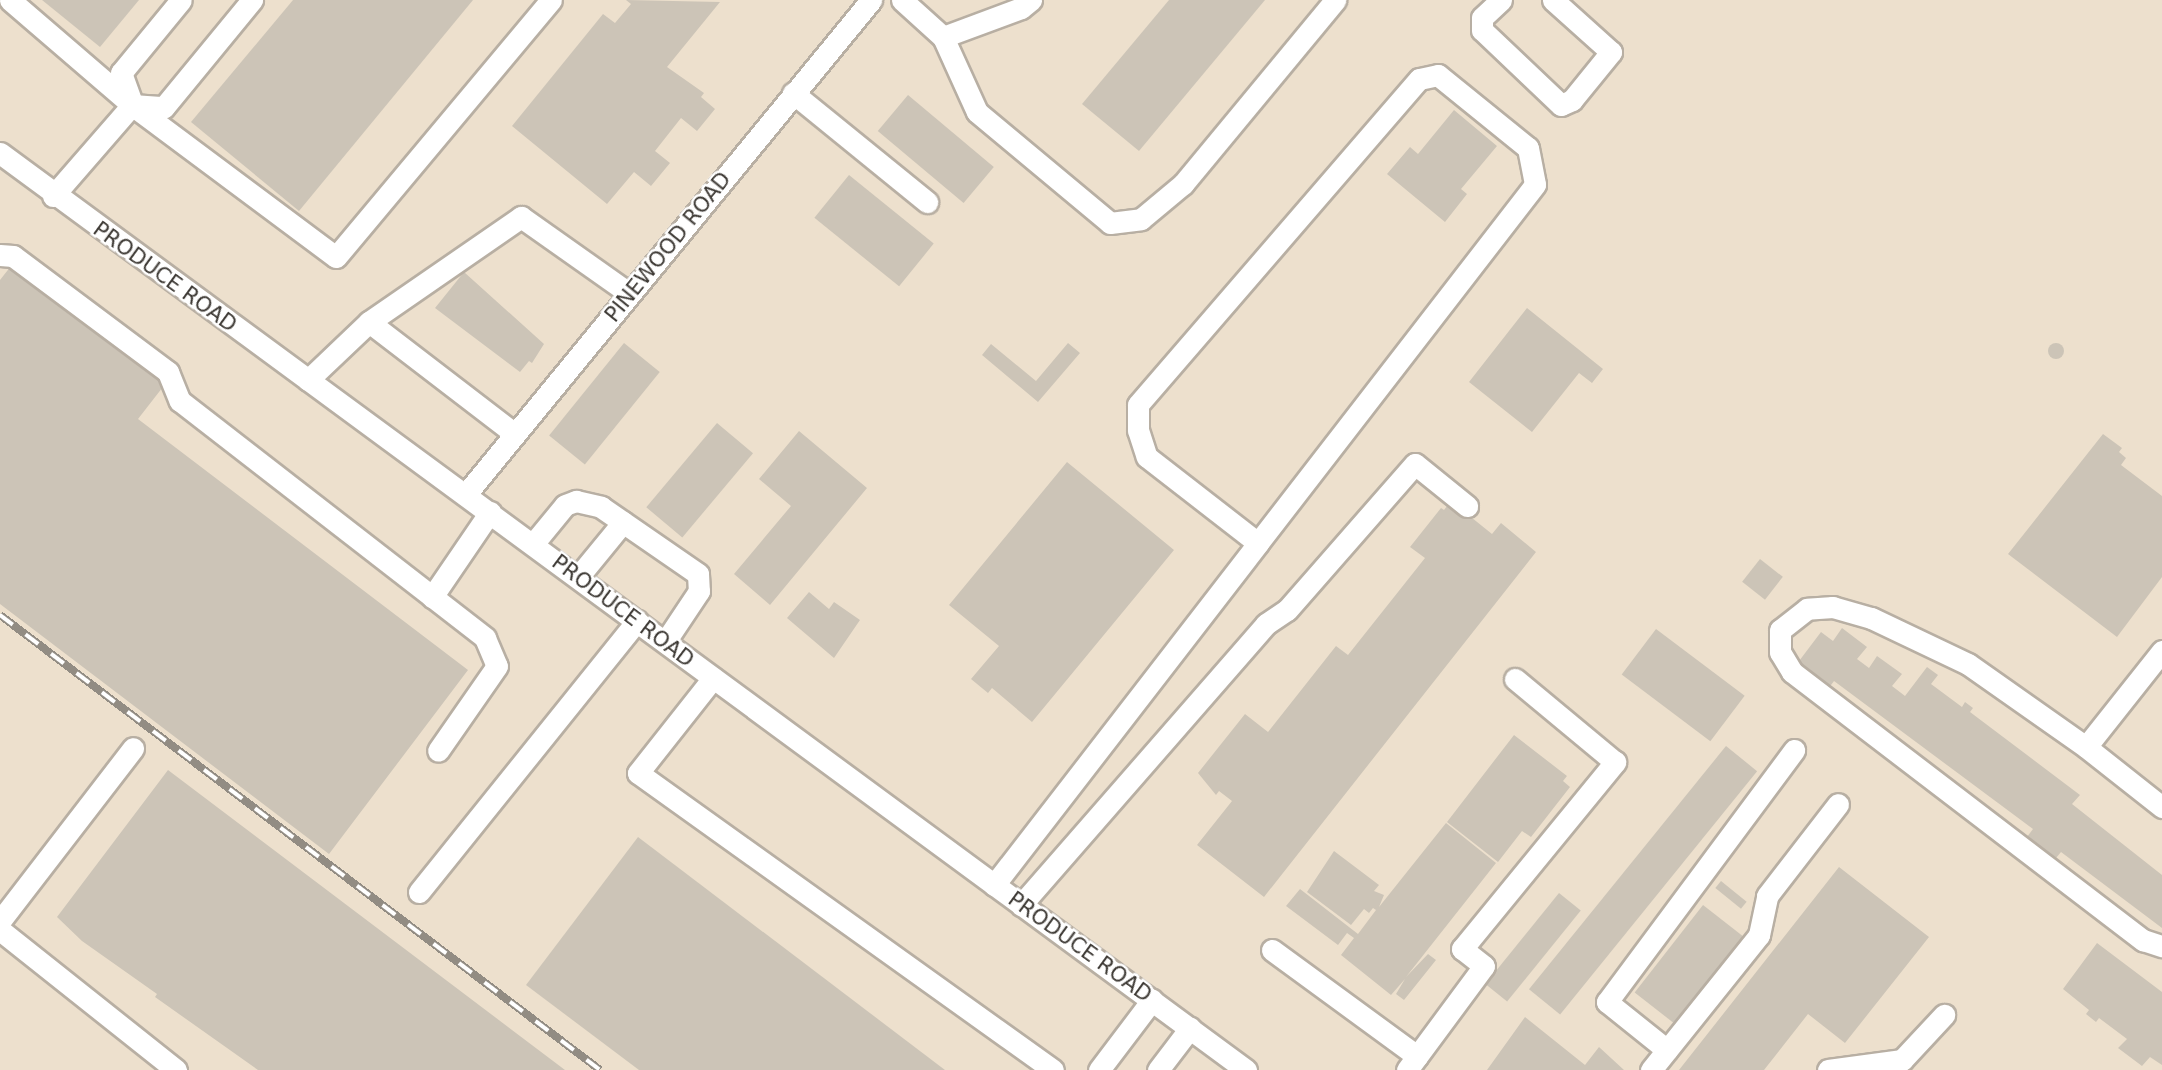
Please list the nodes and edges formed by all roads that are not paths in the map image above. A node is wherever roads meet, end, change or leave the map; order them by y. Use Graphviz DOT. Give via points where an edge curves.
graph roads {
  1 [pos="10,0"];
  2 [pos="181,0"];
  3 [pos="252,0"];
  4 [pos="551,0"];
  5 [pos="870,0"];
  6 [pos="902,0"];
  7 [pos="1031,0"];
  8 [pos="1335,0"];
  9 [pos="1501,0"];
  10 [pos="1553,0"];
  11 [pos="943,37"];
  12 [pos="793,93"];
  13 [pos="132,105"];
  14 [pos="0,153"];
  15 [pos="53,196"];
  16 [pos="927,202"];
  17 [pos="0,255"];
  18 [pos="630,295"];
  19 [pos="369,322"];
  20 [pos="308,380"];
  21 [pos="515,434"];
  22 [pos="466,494"];
  23 [pos="1467,506"];
  24 [pos="490,512"];
  25 [pos="623,522"];
  26 [pos="1258,543"];
  27 [pos="533,544"];
  28 [pos="578,577"];
  29 [pos="432,597"];
  30 [pos="637,621"];
  31 [pos="665,642"];
  32 [pos="2162,651"];
  33 [pos="713,678"];
  34 [pos="1515,679"];
  35 [pos="2086,747"];
  36 [pos="133,748"];
  37 [pos="1794,750"];
  38 [pos="438,751"];
  39 [pos="1838,804"];
  40 [pos="2162,807"];
  41 [pos="994,885"];
  42 [pos="419,892"];
  43 [pos="1021,905"];
  44 [pos="0,921"];
  45 [pos="0,930"];
  46 [pos="2162,946"];
  47 [pos="1272,950"];
  48 [pos="1152,1000"];
  49 [pos="1944,1015"];
  50 [pos="1190,1028"];
  51 [pos="1667,1050"];
  52 [pos="1412,1063"];
  53 [pos="176,1070"];
  54 [pos="1053,1070"];
  55 [pos="1099,1070"];
  56 [pos="1158,1070"];
  57 [pos="1246,1070"];
  58 [pos="1651,1070"];
  59 [pos="1828,1070"];
  1 -- 13 [label="street"];
  2 -- 13 [label="street" via="121,73"];
  3 -- 13 [label="street" via="164,107"];
  4 -- 13 [label="street" via="336,257"];
  5 -- 12 [label="street, PINEWOOD ROAD"];
  6 -- 11 [label="street"];
  7 -- 11 [label="street"];
  8 -- 11 [label="street" via="1182,184 1141,219 1110,223 977,112"];
  9 -- 10 [label="street" via="1482,18 1482,30 1561,105 1572,100 1611,52"];
  12 -- 16 [label="street"];
  12 -- 18 [label="street, PINEWOOD ROAD"];
  13 -- 15 [label="street"];
  14 -- 15 [label="street, PRODUCE ROAD"];
  15 -- 20 [label="street, PRODUCE ROAD"];
  17 -- 29 [label="street" via="13,256 169,372 180,401"];
  18 -- 19 [label="street" via="522,217"];
  18 -- 21 [label="street, PINEWOOD ROAD"];
  19 -- 20 [label="street"];
  19 -- 21 [label="street"];
  20 -- 22 [label="street, PRODUCE ROAD"];
  21 -- 22 [label="street, PINEWOOD ROAD"];
  22 -- 24 [label="street, PRODUCE ROAD"];
  23 -- 43 [label="street" via="1415,464 1287,611 1266,624"];
  24 -- 27 [label="street, PRODUCE ROAD"];
  24 -- 29 [label="street"];
  25 -- 27 [label="street" via="601,507 576,500 565,505"];
  25 -- 28 [label="street"];
  25 -- 31 [label="street" via="698,574 699,591"];
  26 -- 26 [label="street" via="1535,184 1528,148 1438,75 1419,79 1138,404 1138,429 1147,457"];
  26 -- 41 [label="street"];
  27 -- 28 [label="street, PRODUCE ROAD"];
  28 -- 30 [label="street, PRODUCE ROAD"];
  29 -- 38 [label="street" via="485,638 496,666"];
  30 -- 31 [label="street, PRODUCE ROAD"];
  30 -- 42 [label="street"];
  31 -- 33 [label="street, PRODUCE ROAD"];
  32 -- 35 [label="street"];
  33 -- 41 [label="street, PRODUCE ROAD"];
  33 -- 54 [label="street" via="638,773"];
  34 -- 52 [label="street" via="1615,762 1462,949 1484,966"];
  35 -- 40 [label="street"];
  35 -- 46 [label="street" via="1968,664 1871,618 1833,607 1807,609 1780,631 1780,652 1791,673 2143,940"];
  36 -- 44 [label="street"];
  37 -- 51 [label="street" via="1607,1002"];
  39 -- 51 [label="street" via="1767,896 1759,935"];
  41 -- 43 [label="street, PRODUCE ROAD"];
  43 -- 48 [label="street, PRODUCE ROAD"];
  45 -- 53 [label="street"];
  47 -- 52 [label="street"];
  48 -- 50 [label="street, PRODUCE ROAD"];
  48 -- 55 [label="street"];
  49 -- 59 [label="street" via="1902,1060"];
  50 -- 56 [label="street"];
  50 -- 57 [label="street, PRODUCE ROAD"];
  51 -- 58 [label="street"];
}
